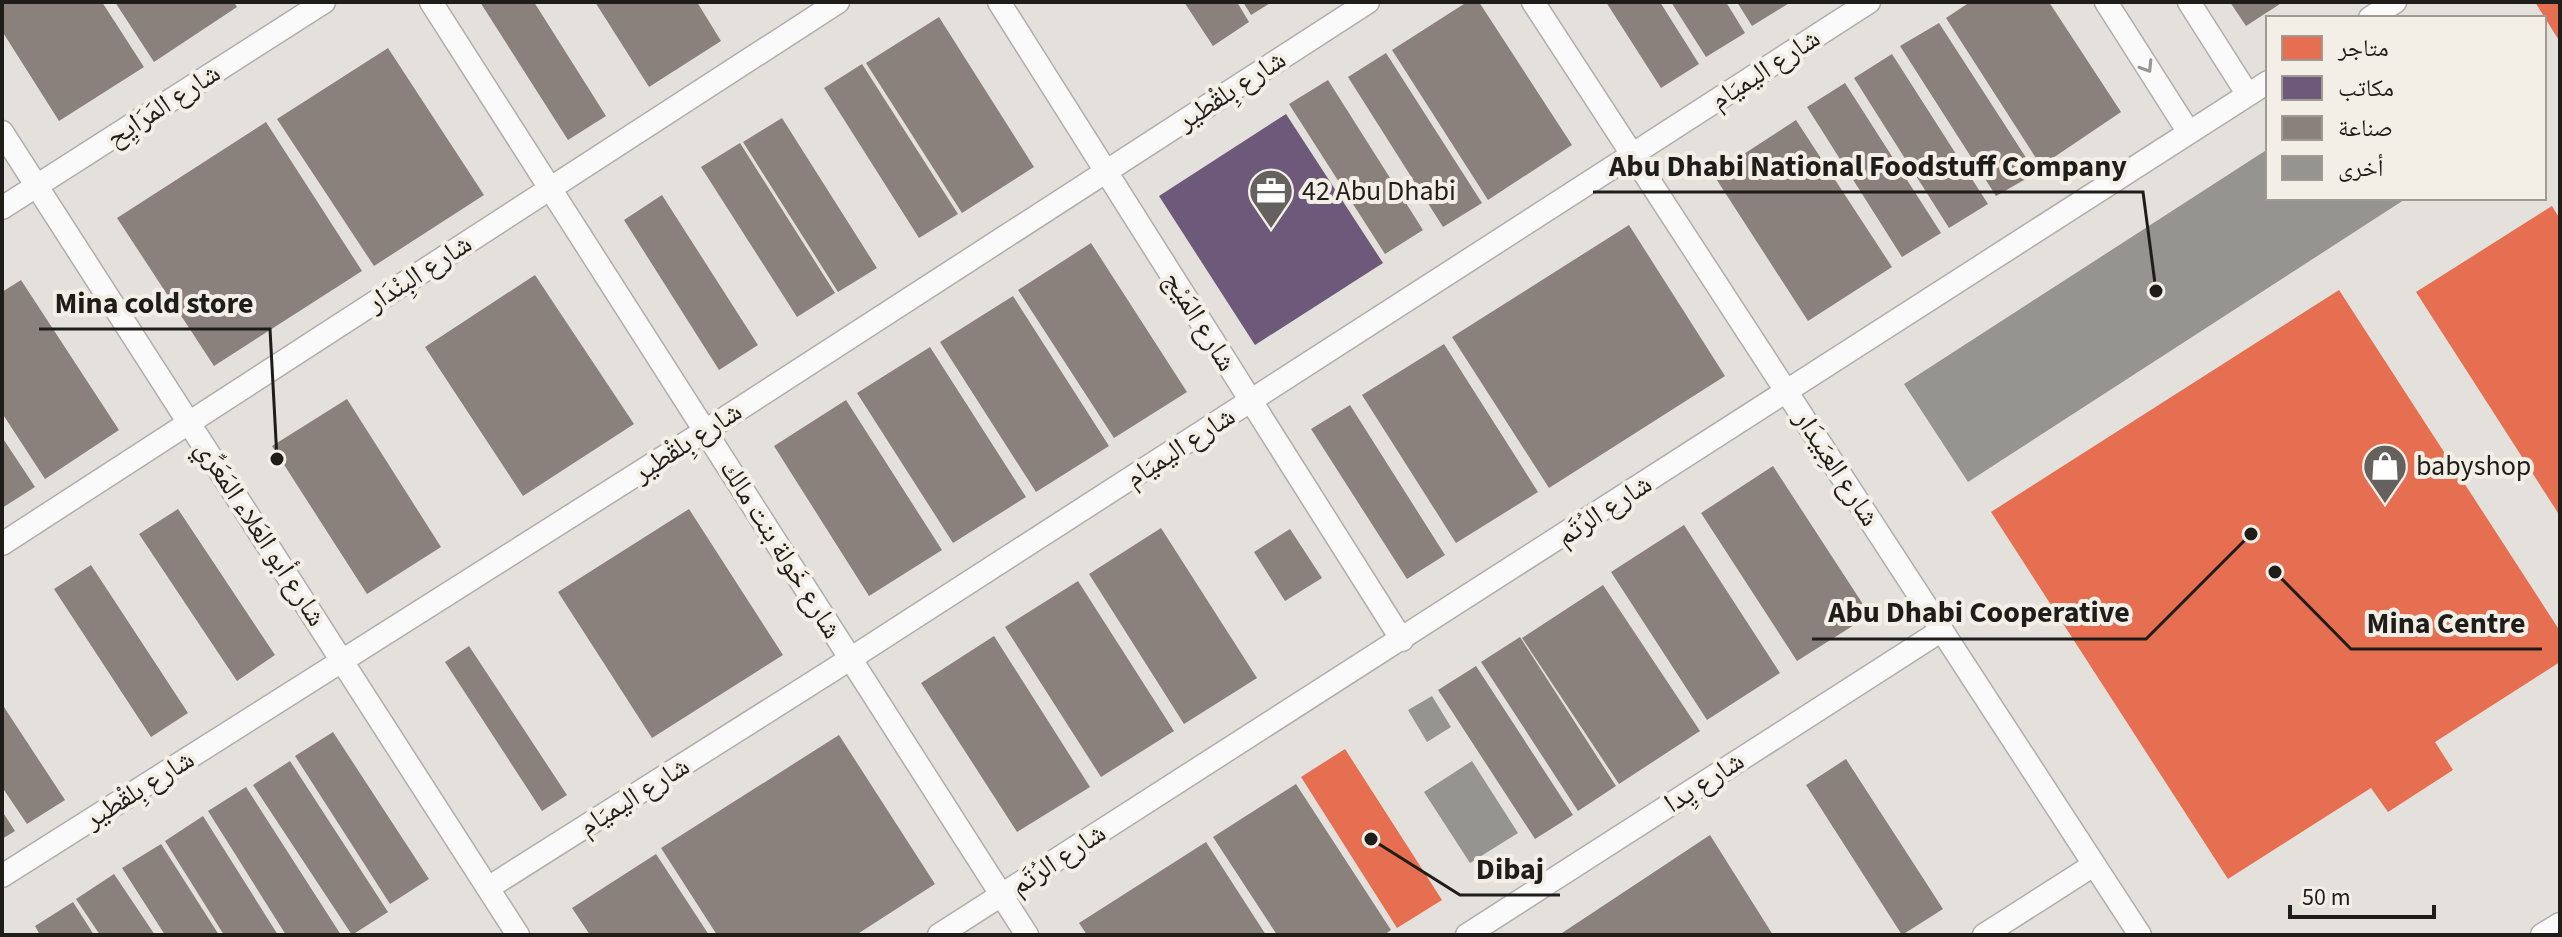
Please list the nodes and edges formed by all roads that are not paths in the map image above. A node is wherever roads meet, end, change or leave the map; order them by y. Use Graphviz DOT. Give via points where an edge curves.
graph roads {
  1 [pos="324,2"];
  2 [pos="431,2"];
  3 [pos="838,2"];
  4 [pos="999,2"];
  5 [pos="1368,2"];
  6 [pos="1533,2"];
  7 [pos="1869,2"];
  8 [pos="2106,2"];
  9 [pos="2189,2"];
  10 [pos="2395,2"];
  11 [pos="2373,16"];
  12 [pos="2266,83"];
  13 [pos="2248,95"];
  14 [pos="2188,131"];
  15 [pos="2,132"];
  16 [pos="1633,155"];
  17 [pos="1105,170"];
  18 [pos="38,185"];
  19 [pos="549,187"];
  20 [pos="2,208"];
  21 [pos="1788,392"];
  22 [pos="1251,401"];
  23 [pos="191,423"];
  24 [pos="705,431"];
  25 [pos="2,544"];
  26 [pos="1942,630"];
  27 [pos="1402,640"];
  28 [pos="850,659"];
  29 [pos="342,660"];
  30 [pos="2092,866"];
  31 [pos="2,876"];
  32 [pos="488,888"];
  33 [pos="1001,895"];
  34 [pos="2560,924"];
  35 [pos="518,935"];
  36 [pos="939,935"];
  37 [pos="1027,935"];
  38 [pos="1467,935"];
  39 [pos="1984,935"];
  40 [pos="2140,935"];
  41 [pos="2542,935"];
  1 -- 18 [label="street, شارع المَرَايِح"];
  2 -- 19 [label="street, شارع خَولة بنت مالك"];
  3 -- 19 [label="street, شارع البِنْدَار"];
  4 -- 17 [label="street, شارع المَيْج"];
  5 -- 17 [label="street, شارع بِلقْطير"];
  6 -- 16 [label="street, شارع العِبَيدَار"];
  7 -- 16 [label="street, شارع اليميَام"];
  8 -- 14 [label="street, one-way"];
  9 -- 13 [label="street"];
  10 -- 11 [label="street"];
  12 -- 13 [label="street, شارع الرُتَم"];
  13 -- 14 [label="street, شارع الرُتَم"];
  14 -- 21 [label="street, شارع الرُتَم"];
  15 -- 18 [label="street, شارع أبو العَلاء المَعَرِّي"];
  16 -- 21 [label="street, شارع العِبَيدَار"];
  16 -- 22 [label="street, شارع اليميَام"];
  17 -- 22 [label="street, شارع المَيْج"];
  17 -- 24 [label="street, شارع بِلقْطير"];
  18 -- 20 [label="street, شارع المَرَايِح"];
  18 -- 23 [label="street, شارع أبو العَلاء المَعَرِّي"];
  19 -- 23 [label="street, شارع البِنْدَار"];
  19 -- 24 [label="street, شارع خَولة بنت مالك"];
  21 -- 26 [label="street, شارع العِبَيدَار"];
  21 -- 27 [label="street, شارع الرُتَم"];
  22 -- 27 [label="street, شارع المَيْج"];
  22 -- 28 [label="street, شارع اليميَام"];
  23 -- 25 [label="street, شارع البِنْدَار"];
  23 -- 29 [label="street, شارع أبو العَلاء المَعَرِّي"];
  24 -- 28 [label="street, شارع خَولة بنت مالك"];
  24 -- 29 [label="street, شارع بِلقْطير"];
  26 -- 30 [label="street, شارع العِبَيدَار"];
  26 -- 38 [label="street, شارع يِدا"];
  27 -- 33 [label="street, شارع الرُتَم"];
  28 -- 32 [label="street, شارع اليميَام"];
  28 -- 33 [label="street, شارع خَولة بنت مالك"];
  29 -- 31 [label="street, شارع بِلقْطير"];
  29 -- 32 [label="street, شارع أبو العَلاء المَعَرِّي"];
  30 -- 39 [label="street"];
  30 -- 40 [label="street, شارع العِبَيدَار"];
  32 -- 35 [label="street, شارع أبو العَلاء المَعَرِّي"];
  33 -- 36 [label="street, شارع الرُتَم"];
  33 -- 37 [label="street, شارع خَولة بنت مالك"];
  34 -- 41 [label="street"];
}
